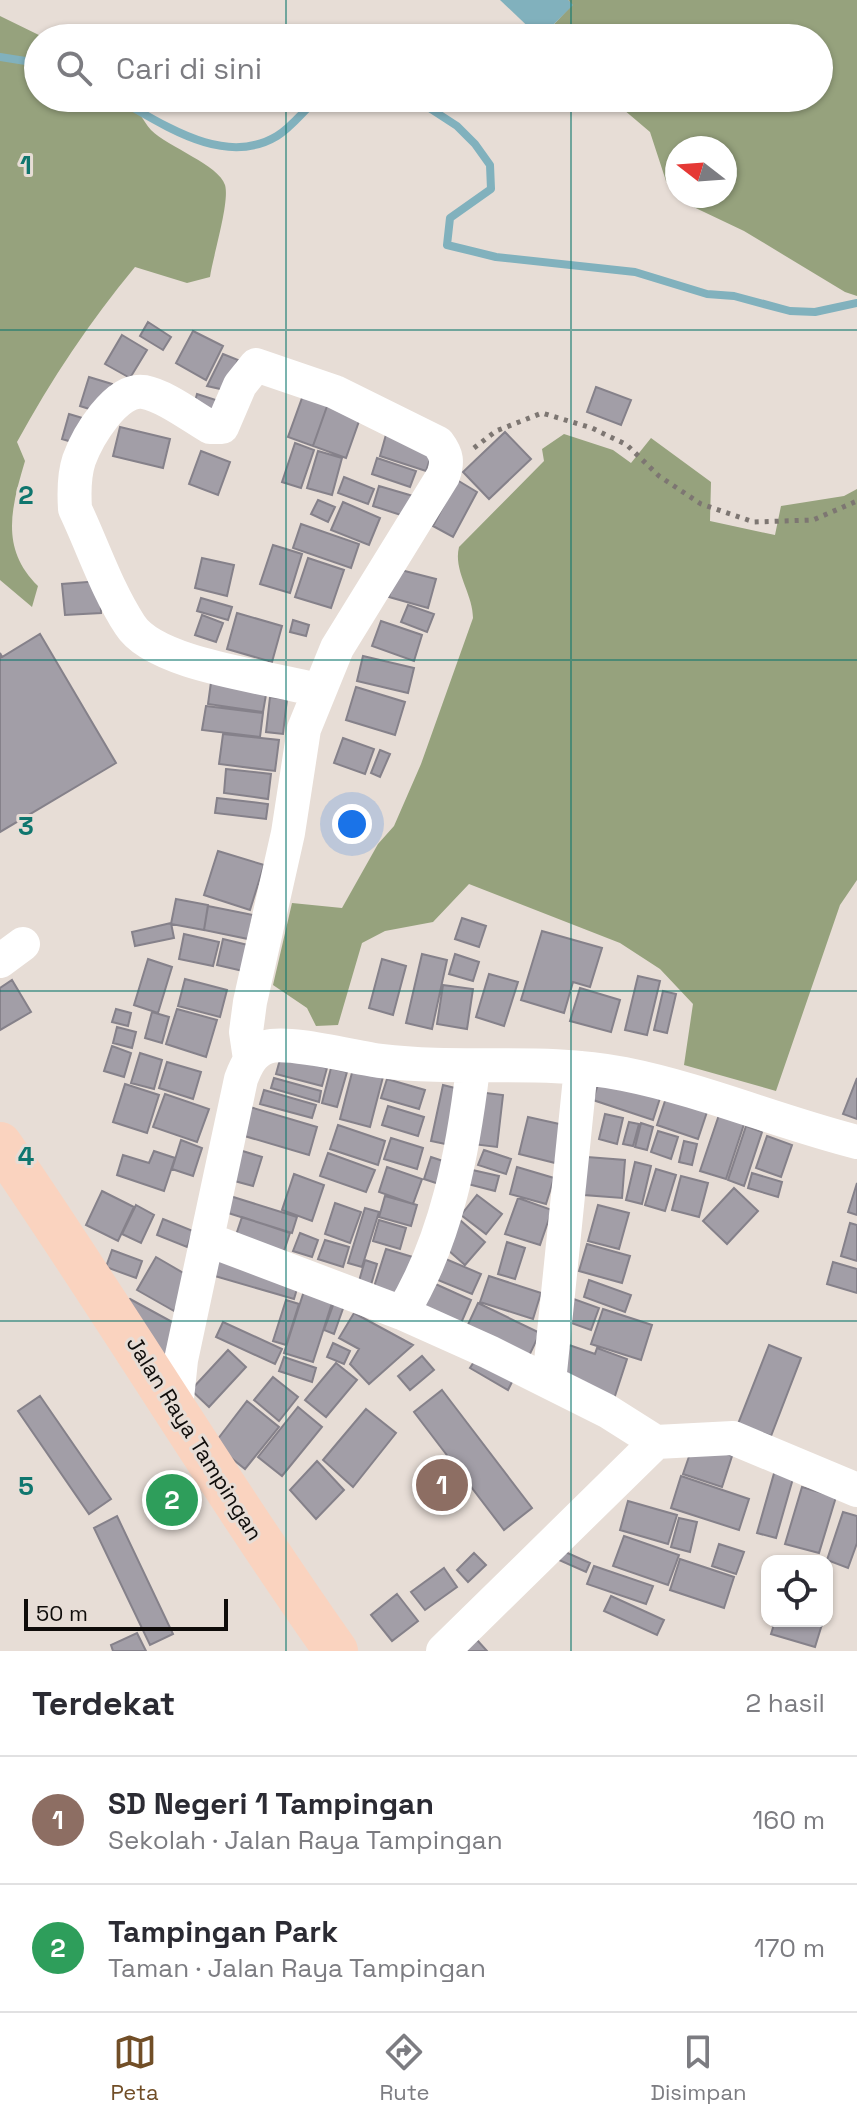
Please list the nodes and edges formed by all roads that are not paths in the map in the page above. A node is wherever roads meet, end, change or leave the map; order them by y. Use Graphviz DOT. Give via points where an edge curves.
graph roads {
  1 [pos="317,690"];
  2 [pos="250,1059"];
  3 [pos="473,1068"];
  4 [pos="581,1068"];
  5 [pos="857,1142"];
  6 [pos="0,1144"];
  7 [pos="209,1240"];
  8 [pos="402,1313"];
  9 [pos="549,1382"];
  10 [pos="176,1408"];
  11 [pos="656,1442"];
  12 [pos="857,1490"];
  13 [pos="336,1651"];
  14 [pos="443,1651"];
  1 -- 1 [label="street" via="447,466 446,453 438,443 321,386 256,365 240,385 222,427 210,427 143,391 110,406 79,459 75,509 131,627 148,644 169,653"];
  1 -- 2 [label="street" via="304,729 288,833 250,1002"];
  2 -- 3 [label="street" via="267,1047 288,1046"];
  2 -- 7 [label="street" via="241,1079"];
  3 -- 4 [label="street"];
  3 -- 8 [label="street" via="464,1148 438,1235"];
  4 -- 5 [label="street" via="708,1093 798,1127"];
  4 -- 9 [label="street"];
  6 -- 10 [label="main road, Jalan Raya Tampingan"];
  7 -- 8 [label="street"];
  7 -- 10 [label="street" via="181,1360"];
  8 -- 9 [label="street"];
  9 -- 11 [label="street"];
  10 -- 13 [label="main road, Jalan Raya Tampingan"];
  11 -- 12 [label="street" via="733,1438"];
  11 -- 14 [label="street"];
}
